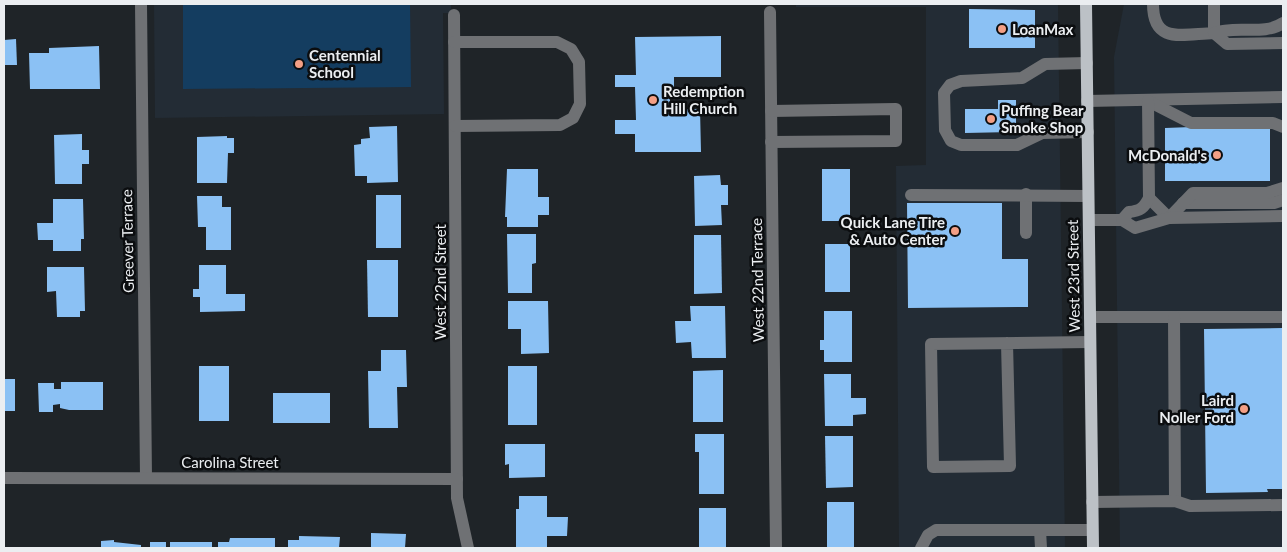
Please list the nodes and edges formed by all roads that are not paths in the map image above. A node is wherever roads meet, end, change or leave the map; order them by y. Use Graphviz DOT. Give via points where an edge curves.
graph roads {
  1 [pos="141,4"];
  2 [pos="1086,4"];
  3 [pos="1153,4"];
  4 [pos="1214,4"];
  5 [pos="770,12"];
  6 [pos="454,15"];
  7 [pos="1283,22"];
  8 [pos="1214,34"];
  9 [pos="454,42"];
  10 [pos="1283,43"];
  11 [pos="1086,63"];
  12 [pos="1283,97"];
  13 [pos="1087,101"];
  14 [pos="1148,101"];
  15 [pos="771,111"];
  16 [pos="455,126"];
  17 [pos="1283,127"];
  18 [pos="1088,132"];
  19 [pos="772,142"];
  20 [pos="1283,188"];
  21 [pos="1026,194"];
  22 [pos="911,195"];
  23 [pos="1088,196"];
  24 [pos="1149,198"];
  25 [pos="1283,200"];
  26 [pos="1183,203"];
  27 [pos="1283,216"];
  28 [pos="1169,218"];
  29 [pos="1089,220"];
  30 [pos="1122,220"];
  31 [pos="1026,233"];
  32 [pos="1090,317"];
  33 [pos="1174,317"];
  34 [pos="1283,317"];
  35 [pos="1090,342"];
  36 [pos="1007,343"];
  37 [pos="4,478"];
  38 [pos="146,478"];
  39 [pos="457,479"];
  40 [pos="1175,500"];
  41 [pos="1092,502"];
  42 [pos="1283,505"];
  43 [pos="1040,530"];
  44 [pos="1092,530"];
  45 [pos="468,548"];
  46 [pos="776,548"];
  47 [pos="921,548"];
  48 [pos="1041,548"];
  49 [pos="1093,548"];
  1 -- 38 [label="street, Greever Terrace"];
  2 -- 11 [label="main road, West 23rd Street"];
  3 -- 8 [label="street" via="1155,24 1160,31"];
  4 -- 8 [label="street"];
  5 -- 15 [label="street, West 22nd Terrace"];
  6 -- 9 [label="street, West 22nd Street"];
  7 -- 8 [label="street" via="1272,29 1227,29"];
  8 -- 10 [label="street" via="1227,44"];
  9 -- 16 [label="street, West 22nd Street"];
  9 -- 16 [label="street" via="557,42 571,49 579,62 580,87 580,104 573,118 560,125"];
  11 -- 13 [label="main road, West 23rd Street"];
  11 -- 18 [label="street" via="1045,64 1022,78 961,81 950,85 944,93 945,130 951,141 961,145 1017,145 1042,132"];
  12 -- 14 [label="street" via="1193,97"];
  13 -- 14 [label="street"];
  13 -- 18 [label="main road, West 23rd Street"];
  14 -- 17 [label="street" via="1191,123 1273,123"];
  14 -- 24 [label="street"];
  15 -- 19 [label="street, West 22nd Terrace"];
  15 -- 19 [label="street" via="896,110 896,141"];
  16 -- 39 [label="street, West 22nd Street"];
  18 -- 23 [label="main road, West 23rd Street"];
  19 -- 46 [label="street, West 22nd Terrace"];
  20 -- 26 [label="street" via="1268,193 1193,193"];
  21 -- 22 [label="street"];
  21 -- 23 [label="street" via="1035,197"];
  21 -- 31 [label="street"];
  23 -- 29 [label="main road, West 23rd Street"];
  24 -- 28 [label="street"];
  24 -- 30 [label="street" via="1144,207 1129,212"];
  25 -- 26 [label="street" via="1274,203"];
  26 -- 28 [label="street"];
  27 -- 28 [label="street"];
  28 -- 30 [label="street" via="1135,228"];
  29 -- 30 [label="street"];
  29 -- 32 [label="main road, West 23rd Street"];
  32 -- 33 [label="street"];
  32 -- 35 [label="main road, West 23rd Street"];
  33 -- 34 [label="street"];
  33 -- 40 [label="street"];
  35 -- 36 [label="street"];
  35 -- 41 [label="main road, West 23rd Street"];
  36 -- 36 [label="street" via="931,344 933,467 1010,466"];
  37 -- 38 [label="street, Carolina Street"];
  38 -- 39 [label="street, Carolina Street"];
  39 -- 45 [label="street, West 22nd Street"];
  40 -- 41 [label="street"];
  40 -- 42 [label="street" via="1190,506"];
  41 -- 44 [label="main road, West 23rd Street"];
  43 -- 44 [label="street"];
  43 -- 47 [label="street" via="936,530 928,535"];
  43 -- 48 [label="street"];
  44 -- 49 [label="main road, West 23rd Street"];
}
